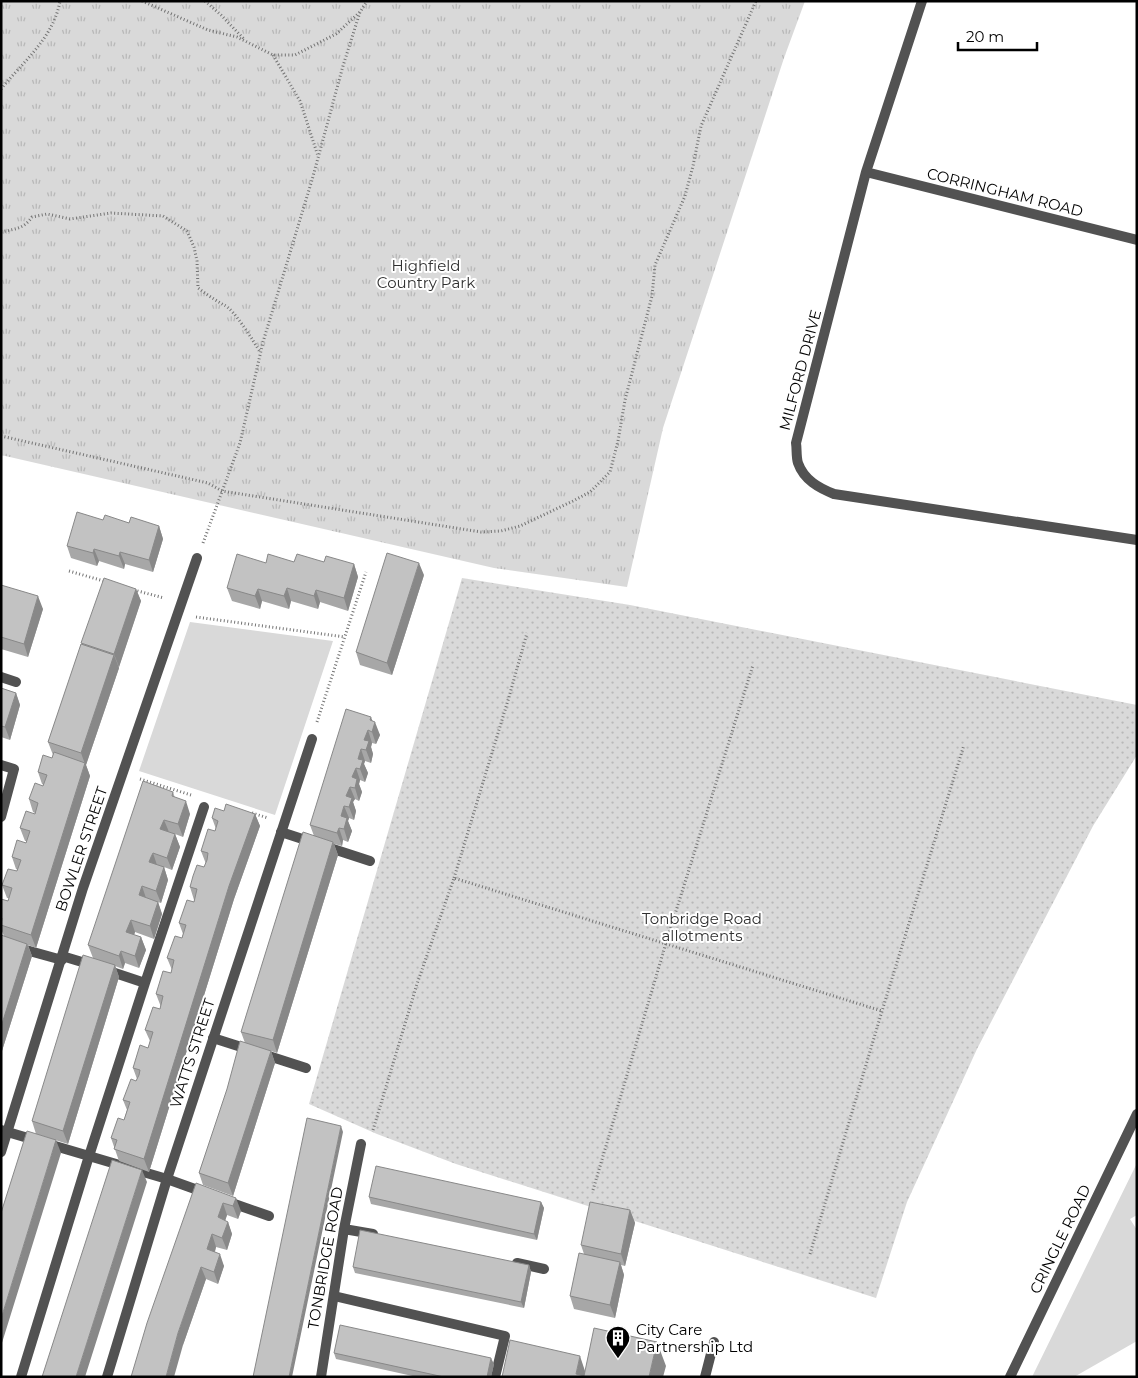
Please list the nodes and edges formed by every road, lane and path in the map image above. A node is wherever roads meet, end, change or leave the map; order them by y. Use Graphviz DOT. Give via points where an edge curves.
graph roads {
  1 [pos="60,1"];
  2 [pos="142,1"];
  3 [pos="205,1"];
  4 [pos="367,1"];
  5 [pos="756,1"];
  6 [pos="922,1"];
  7 [pos="360,12"];
  8 [pos="245,41"];
  9 [pos="273,55"];
  10 [pos="1,89"];
  11 [pos="319,156"];
  12 [pos="866,172"];
  13 [pos="1,232"];
  14 [pos="1137,240"];
  15 [pos="260,352"];
  16 [pos="1,436"];
  17 [pos="222,491"];
  18 [pos="1137,540"];
  19 [pos="198,558"];
  20 [pos="68,571"];
  21 [pos="366,572"];
  22 [pos="116,585"];
  23 [pos="125,587"];
  24 [pos="182,604"];
  25 [pos="178,614"];
  26 [pos="527,632"];
  27 [pos="345,637"];
  28 [pos="753,666"];
  29 [pos="1,677"];
  30 [pos="16,682"];
  31 [pos="312,740"];
  32 [pos="964,745"];
  33 [pos="1,765"];
  34 [pos="204,807"];
  35 [pos="1,817"];
  36 [pos="281,832"];
  37 [pos="370,861"];
  38 [pos="454,878"];
  39 [pos="666,943"];
  40 [pos="1,944"];
  41 [pos="62,958"];
  42 [pos="144,983"];
  43 [pos="882,1011"];
  44 [pos="213,1038"];
  45 [pos="306,1068"];
  46 [pos="1137,1114"];
  47 [pos="4,1130"];
  48 [pos="360,1144"];
  49 [pos="1,1152"];
  50 [pos="89,1156"];
  51 [pos="167,1180"];
  52 [pos="593,1190"];
  53 [pos="269,1216"];
  54 [pos="344,1229"];
  55 [pos="382,1236"];
  56 [pos="810,1254"];
  57 [pos="506,1261"];
  58 [pos="544,1269"];
  59 [pos="334,1296"];
  60 [pos="714,1342"];
  61 [pos="21,1377"];
  62 [pos="107,1377"];
  63 [pos="321,1377"];
  64 [pos="495,1377"];
  65 [pos="705,1377"];
  66 [pos="1010,1377"];
  1 -- 10 [label="path" via="58,14 42,42"];
  2 -- 8 [label="path" via="208,30"];
  3 -- 8 [label="path"];
  4 -- 7 [label="path"];
  5 -- 17 [label="path" via="701,126 685,196 655,266 652,296 610,472 590,492 520,526 481,532"];
  6 -- 12 [label="street, MILFORD DRIVE"];
  7 -- 9 [label="path" via="336,34 295,55"];
  7 -- 11 [label="path" via="342,66"];
  8 -- 9 [label="path"];
  9 -- 11 [label="path" via="300,101"];
  11 -- 15 [label="path"];
  12 -- 14 [label="street, CORRINGHAM ROAD"];
  12 -- 18 [label="street, MILFORD DRIVE" via="796,443 798,463 806,477 819,488 834,494"];
  13 -- 15 [label="path" via="17,230 32,217 47,214 70,219 111,213 163,216 187,231 197,261 198,288 219,304 226,305 248,331"];
  15 -- 17 [label="path" via="240,443"];
  16 -- 17 [label="path" via="208,483"];
  17 -- 19 [label="path"];
  19 -- 24 [label="street, BOWLER STREET"];
  20 -- 22 [label="path"];
  21 -- 27 [label="path"];
  23 -- 24 [label="path"];
  24 -- 25 [label="street, BOWLER STREET"];
  25 -- 27 [label="path"];
  25 -- 41 [label="street, BOWLER STREET" via="82,888"];
  26 -- 38 [label="path"];
  27 -- 31 [label="path"];
  28 -- 39 [label="path"];
  29 -- 30 [label="street"];
  31 -- 36 [label="street, WATTS STREET"];
  32 -- 43 [label="path"];
  33 -- 35 [label="street" via="14,769"];
  34 -- 42 [label="street"];
  36 -- 37 [label="street"];
  36 -- 44 [label="street, WATTS STREET"];
  38 -- 39 [label="path"];
  38 -- 48 [label="path" via="417,984 374,1128"];
  39 -- 43 [label="path"];
  39 -- 52 [label="path"];
  40 -- 41 [label="street"];
  41 -- 42 [label="street"];
  41 -- 47 [label="street, BOWLER STREET"];
  42 -- 50 [label="street"];
  43 -- 56 [label="path"];
  44 -- 45 [label="street"];
  44 -- 51 [label="street, WATTS STREET"];
  46 -- 66 [label="street, CRINGLE ROAD"];
  47 -- 49 [label="street, BOWLER STREET"];
  47 -- 50 [label="street"];
  48 -- 54 [label="street, TONBRIDGE ROAD"];
  50 -- 51 [label="street"];
  50 -- 61 [label="street"];
  51 -- 53 [label="street"];
  51 -- 62 [label="street, WATTS STREET"];
  54 -- 55 [label="street"];
  54 -- 59 [label="street, TONBRIDGE ROAD"];
  57 -- 58 [label="street"];
  59 -- 63 [label="street, TONBRIDGE ROAD"];
  59 -- 64 [label="street" via="505,1336"];
  60 -- 65 [label="street"];
}
